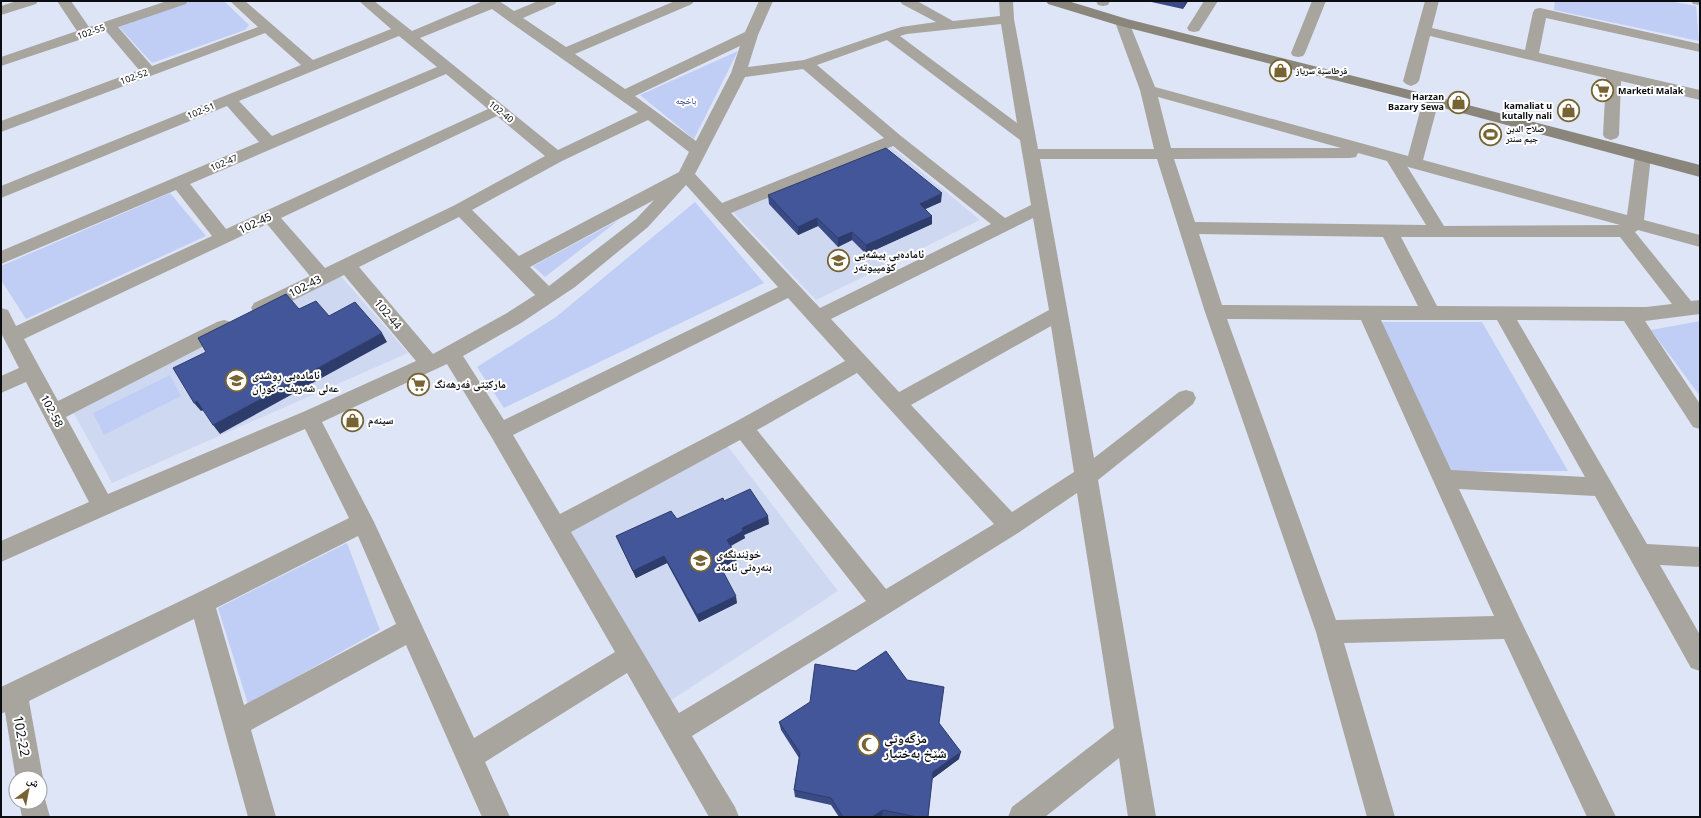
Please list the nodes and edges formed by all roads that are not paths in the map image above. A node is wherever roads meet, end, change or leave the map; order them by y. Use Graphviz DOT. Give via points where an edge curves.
graph roads {
  1 [pos="31,1"];
  2 [pos="64,1"];
  3 [pos="181,1"];
  4 [pos="237,1"];
  5 [pos="366,1"];
  6 [pos="550,1"];
  7 [pos="687,1"];
  8 [pos="766,1"];
  9 [pos="907,1"];
  10 [pos="1053,1"];
  11 [pos="1101,1"];
  12 [pos="1211,1"];
  13 [pos="1320,1"];
  14 [pos="1432,1"];
  15 [pos="491,2"];
  16 [pos="1541,6"];
  17 [pos="1006,10"];
  18 [pos="1,11"];
  19 [pos="512,17"];
  20 [pos="1122,22"];
  21 [pos="949,24"];
  22 [pos="1160,25"];
  23 [pos="109,26"];
  24 [pos="267,28"];
  25 [pos="1425,31"];
  26 [pos="405,33"];
  27 [pos="1199,33"];
  28 [pos="86,34"];
  29 [pos="751,35"];
  30 [pos="889,35"];
  31 [pos="1700,48"];
  32 [pos="565,53"];
  33 [pos="1298,53"];
  34 [pos="1531,56"];
  35 [pos="1,62"];
  36 [pos="806,64"];
  37 [pos="311,66"];
  38 [pos="448,68"];
  39 [pos="149,72"];
  40 [pos="739,73"];
  41 [pos="1614,75"];
  42 [pos="1411,81"];
  43 [pos="1148,90"];
  44 [pos="624,95"];
  45 [pos="1700,95"];
  46 [pos="229,100"];
  47 [pos="1431,100"];
  48 [pos="498,110"];
  49 [pos="650,113"];
  50 [pos="1,126"];
  51 [pos="1611,135"];
  52 [pos="895,139"];
  53 [pos="270,144"];
  54 [pos="1030,146"];
  55 [pos="698,151"];
  56 [pos="1377,153"];
  57 [pos="1164,154"];
  58 [pos="1643,156"];
  59 [pos="556,157"];
  60 [pos="1700,157"];
  61 [pos="1394,158"];
  62 [pos="1414,163"];
  63 [pos="1700,171"];
  64 [pos="686,175"];
  65 [pos="179,182"];
  66 [pos="1,192"];
  67 [pos="1041,207"];
  68 [pos="461,209"];
  69 [pos="720,211"];
  70 [pos="270,216"];
  71 [pos="1003,225"];
  72 [pos="1630,227"];
  73 [pos="1187,228"];
  74 [pos="1389,231"];
  75 [pos="1439,232"];
  76 [pos="224,238"];
  77 [pos="1700,241"];
  78 [pos="1,258"];
  79 [pos="346,265"];
  80 [pos="518,265"];
  81 [pos="322,277"];
  82 [pos="790,289"];
  83 [pos="547,296"];
  84 [pos="1694,308"];
  85 [pos="1216,312"];
  86 [pos="1059,313"];
  87 [pos="1368,313"];
  88 [pos="1431,313"];
  89 [pos="1503,313"];
  90 [pos="1630,314"];
  91 [pos="1,315"];
  92 [pos="817,318"];
  93 [pos="12,336"];
  94 [pos="451,354"];
  95 [pos="429,363"];
  96 [pos="858,363"];
  97 [pos="31,371"];
  98 [pos="1,385"];
  99 [pos="1186,398"];
  100 [pos="896,404"];
  101 [pos="54,413"];
  102 [pos="310,418"];
  103 [pos="1700,421"];
  104 [pos="743,428"];
  105 [pos="500,432"];
  106 [pos="1086,476"];
  107 [pos="1445,478"];
  108 [pos="1602,487"];
  109 [pos="103,506"];
  110 [pos="363,522"];
  111 [pos="1010,526"];
  112 [pos="556,528"];
  113 [pos="1,552"];
  114 [pos="1640,554"];
  115 [pos="1700,557"];
  116 [pos="202,603"];
  117 [pos="883,604"];
  118 [pos="1512,626"];
  119 [pos="411,629"];
  120 [pos="1328,632"];
  121 [pos="631,656"];
  122 [pos="1700,659"];
  123 [pos="8,697"];
  124 [pos="236,724"];
  125 [pos="675,731"];
  126 [pos="1128,734"];
  127 [pos="469,757"];
  128 [pos="27,770"];
  129 [pos="262,817"];
  130 [pos="496,817"];
  131 [pos="725,817"];
  132 [pos="1022,817"];
  133 [pos="1142,817"];
  134 [pos="1381,817"];
  135 [pos="1602,817"];
  1 -- 18 [label="street"];
  2 -- 28 [label="street"];
  3 -- 23 [label="street, 102-55"];
  4 -- 24 [label="street"];
  5 -- 26 [label="street, 102-40"];
  6 -- 19 [label="street"];
  7 -- 32 [label="street"];
  8 -- 29 [label="street"];
  9 -- 21 [label="street"];
  10 -- 20 [label="main road"];
  11 -- 22 [label="main road"];
  12 -- 27 [label="street"];
  13 -- 33 [label="street"];
  14 -- 25 [label="street"];
  15 -- 19 [label="street"];
  15 -- 26 [label="street, 102-51"];
  16 -- 31 [label="street"];
  16 -- 34 [label="street"];
  17 -- 21 [label="street"];
  17 -- 54 [label="street"];
  19 -- 32 [label="street"];
  20 -- 22 [label="main road"];
  20 -- 43 [label="street"];
  21 -- 30 [label="street"];
  22 -- 27 [label="main road"];
  23 -- 28 [label="street, 102-55"];
  23 -- 39 [label="street"];
  24 -- 37 [label="street"];
  24 -- 39 [label="street, 102-52"];
  25 -- 34 [label="street"];
  25 -- 42 [label="street"];
  26 -- 37 [label="street, 102-51"];
  26 -- 38 [label="street, 102-40"];
  27 -- 33 [label="main road"];
  27 -- 47 [label="main road"];
  28 -- 35 [label="street, 102-55"];
  29 -- 40 [label="street"];
  29 -- 44 [label="street"];
  30 -- 36 [label="street"];
  30 -- 54 [label="street"];
  32 -- 44 [label="street"];
  33 -- 42 [label="main road"];
  34 -- 41 [label="street"];
  36 -- 40 [label="street"];
  36 -- 52 [label="street"];
  37 -- 46 [label="street, 102-51"];
  38 -- 48 [label="street, 102-40"];
  38 -- 53 [label="street, 102-47"];
  39 -- 50 [label="street, 102-52"];
  40 -- 55 [label="street"];
  41 -- 45 [label="street"];
  41 -- 51 [label="street"];
  42 -- 51 [label="main road"];
  43 -- 56 [label="street"];
  43 -- 57 [label="street"];
  44 -- 49 [label="street"];
  46 -- 53 [label="street"];
  46 -- 66 [label="street, 102-51"];
  47 -- 58 [label="main road"];
  47 -- 62 [label="street"];
  48 -- 59 [label="street, 102-40"];
  48 -- 70 [label="street, 102-45"];
  49 -- 55 [label="street"];
  49 -- 59 [label="street"];
  51 -- 60 [label="main road"];
  52 -- 69 [label="street"];
  52 -- 71 [label="street"];
  53 -- 65 [label="street, 102-47"];
  54 -- 57 [label="street"];
  54 -- 67 [label="street"];
  55 -- 64 [label="street"];
  56 -- 57 [label="street"];
  56 -- 61 [label="street"];
  57 -- 73 [label="street"];
  58 -- 63 [label="main road"];
  58 -- 72 [label="street"];
  59 -- 68 [label="street, 102-43"];
  61 -- 62 [label="street"];
  61 -- 75 [label="street"];
  62 -- 72 [label="street"];
  64 -- 69 [label="street"];
  64 -- 80 [label="street"];
  64 -- 83 [label="street" via="642,223"];
  65 -- 76 [label="street"];
  65 -- 78 [label="street, 102-47"];
  67 -- 71 [label="street"];
  67 -- 86 [label="street"];
  68 -- 79 [label="street, 102-43"];
  68 -- 80 [label="street"];
  69 -- 82 [label="street"];
  70 -- 76 [label="street, 102-45"];
  70 -- 81 [label="street"];
  71 -- 92 [label="street"];
  72 -- 75 [label="street"];
  72 -- 77 [label="street"];
  72 -- 84 [label="street"];
  73 -- 74 [label="street"];
  73 -- 85 [label="street"];
  74 -- 75 [label="street"];
  74 -- 88 [label="street"];
  76 -- 93 [label="street, 102-45"];
  79 -- 81 [label="street, 102-43"];
  79 -- 95 [label="street, 102-44"];
  80 -- 83 [label="street"];
  81 -- 101 [label="street, 102-43"];
  82 -- 92 [label="street"];
  82 -- 105 [label="street"];
  83 -- 94 [label="street"];
  84 -- 90 [label="street"];
  85 -- 87 [label="street"];
  85 -- 120 [label="street"];
  86 -- 100 [label="street"];
  86 -- 106 [label="street"];
  87 -- 88 [label="street"];
  87 -- 107 [label="street"];
  88 -- 89 [label="street"];
  89 -- 90 [label="street"];
  89 -- 108 [label="street"];
  90 -- 103 [label="street"];
  91 -- 93 [label="street, 102-58"];
  92 -- 96 [label="street"];
  93 -- 97 [label="street, 102-58"];
  94 -- 95 [label="street"];
  94 -- 105 [label="street"];
  95 -- 102 [label="street"];
  96 -- 100 [label="street"];
  96 -- 104 [label="street"];
  97 -- 98 [label="street"];
  97 -- 101 [label="street, 102-58"];
  99 -- 106 [label="street"];
  100 -- 111 [label="street"];
  101 -- 109 [label="street, 102-58"];
  102 -- 109 [label="street"];
  102 -- 110 [label="street"];
  104 -- 112 [label="street"];
  104 -- 117 [label="street"];
  105 -- 112 [label="street"];
  106 -- 111 [label="street"];
  106 -- 126 [label="street"];
  107 -- 108 [label="street"];
  107 -- 118 [label="street"];
  108 -- 114 [label="street"];
  109 -- 113 [label="street"];
  110 -- 116 [label="street"];
  110 -- 119 [label="street"];
  111 -- 117 [label="street"];
  112 -- 121 [label="street"];
  114 -- 115 [label="street"];
  114 -- 122 [label="street"];
  116 -- 123 [label="street"];
  116 -- 124 [label="street"];
  117 -- 125 [label="street"];
  118 -- 120 [label="street"];
  118 -- 135 [label="street"];
  119 -- 124 [label="street"];
  119 -- 127 [label="street"];
  120 -- 134 [label="street"];
  121 -- 125 [label="street"];
  121 -- 127 [label="street"];
  123 -- 128 [label="street, 102-22"];
  124 -- 129 [label="street"];
  125 -- 131 [label="street"];
  126 -- 132 [label="street"];
  126 -- 133 [label="street"];
  127 -- 130 [label="street"];
}
